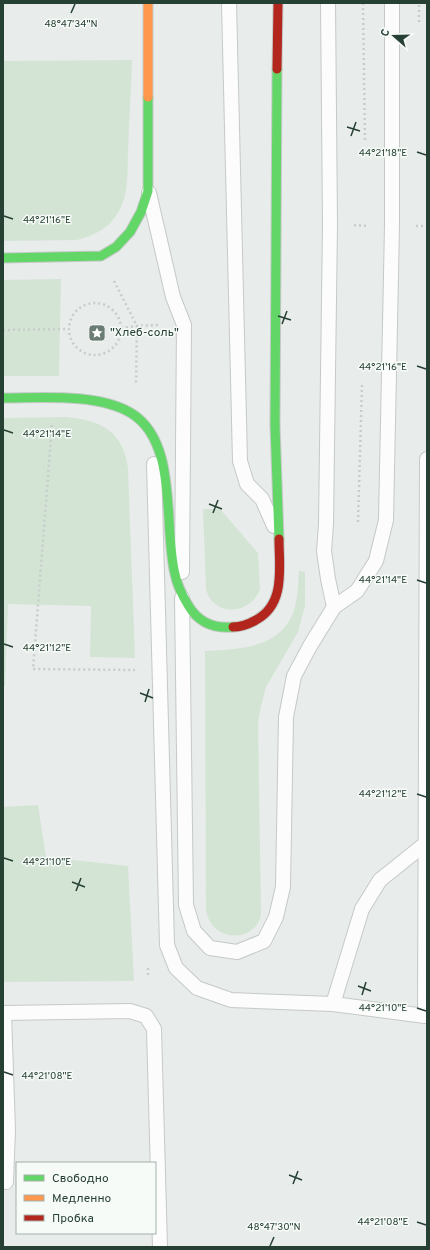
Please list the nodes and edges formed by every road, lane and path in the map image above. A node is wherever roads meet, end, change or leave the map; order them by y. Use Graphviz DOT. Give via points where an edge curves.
graph roads {
  1 [pos="148,3"];
  2 [pos="229,3"];
  3 [pos="278,3"];
  4 [pos="328,3"];
  5 [pos="363,3"];
  6 [pos="392,3"];
  7 [pos="365,146"];
  8 [pos="148,191"];
  9 [pos="367,226"];
  10 [pos="366,233"];
  11 [pos="3,258"];
  12 [pos="184,325"];
  13 [pos="121,328"];
  14 [pos="68,329"];
  15 [pos="3,330"];
  16 [pos="362,382"];
  17 [pos="3,398"];
  18 [pos="54,398"];
  19 [pos="154,438"];
  20 [pos="427,459"];
  21 [pos="358,522"];
  22 [pos="279,537"];
  23 [pos="182,595"];
  24 [pos="334,608"];
  25 [pos="139,670"];
  26 [pos="425,844"];
  27 [pos="333,1004"];
  28 [pos="3,1013"];
  29 [pos="426,1016"];
  30 [pos="6,1182"];
  31 [pos="160,1247"];
  1 -- 8 [label="street"];
  2 -- 22 [label="lane" via="240,461 247,484 262,499"];
  3 -- 22 [label="street" via="276,456"];
  4 -- 24 [label="lane" via="330,224 324,551"];
  5 -- 7 [label="path"];
  6 -- 24 [label="lane" via="392,226 386,520 376,561 357,591"];
  8 -- 11 [label="street" via="141,212 130,232 116,247 101,256"];
  8 -- 12 [label="lane" via="173,297"];
  9 -- 10 [label="path"];
  12 -- 13 [label="path"];
  12 -- 23 [label="lane"];
  13 -- 14 [label="path" via="114,311 99,303 90,303 74,312"];
  13 -- 14 [label="path" via="116,344 103,354 95,355 79,350 73,344"];
  14 -- 15 [label="path"];
  16 -- 21 [label="path"];
  17 -- 18 [label="street"];
  18 -- 19 [label="street" via="97,401 116,407 135,415 147,426"];
  18 -- 25 [label="path" via="32,669"];
  19 -- 23 [label="street" via="162,458 174,574"];
  19 -- 27 [label="lane" via="167,945 176,968 197,988 231,1000"];
  20 -- 26 [label="lane"];
  22 -- 23 [label="street" via="279,590 273,605 262,617 239,627 214,627 194,615"];
  23 -- 24 [label="lane" via="186,905 194,931 210,948 237,952 264,941 276,917 283,887 286,717 294,676"];
  26 -- 27 [label="lane" via="380,880 362,909"];
  26 -- 29 [label="lane"];
  27 -- 29 [label="lane"];
  28 -- 30 [label="lane" via="8,1130"];
  28 -- 31 [label="lane" via="130,1011 146,1016 154,1029"];
}
